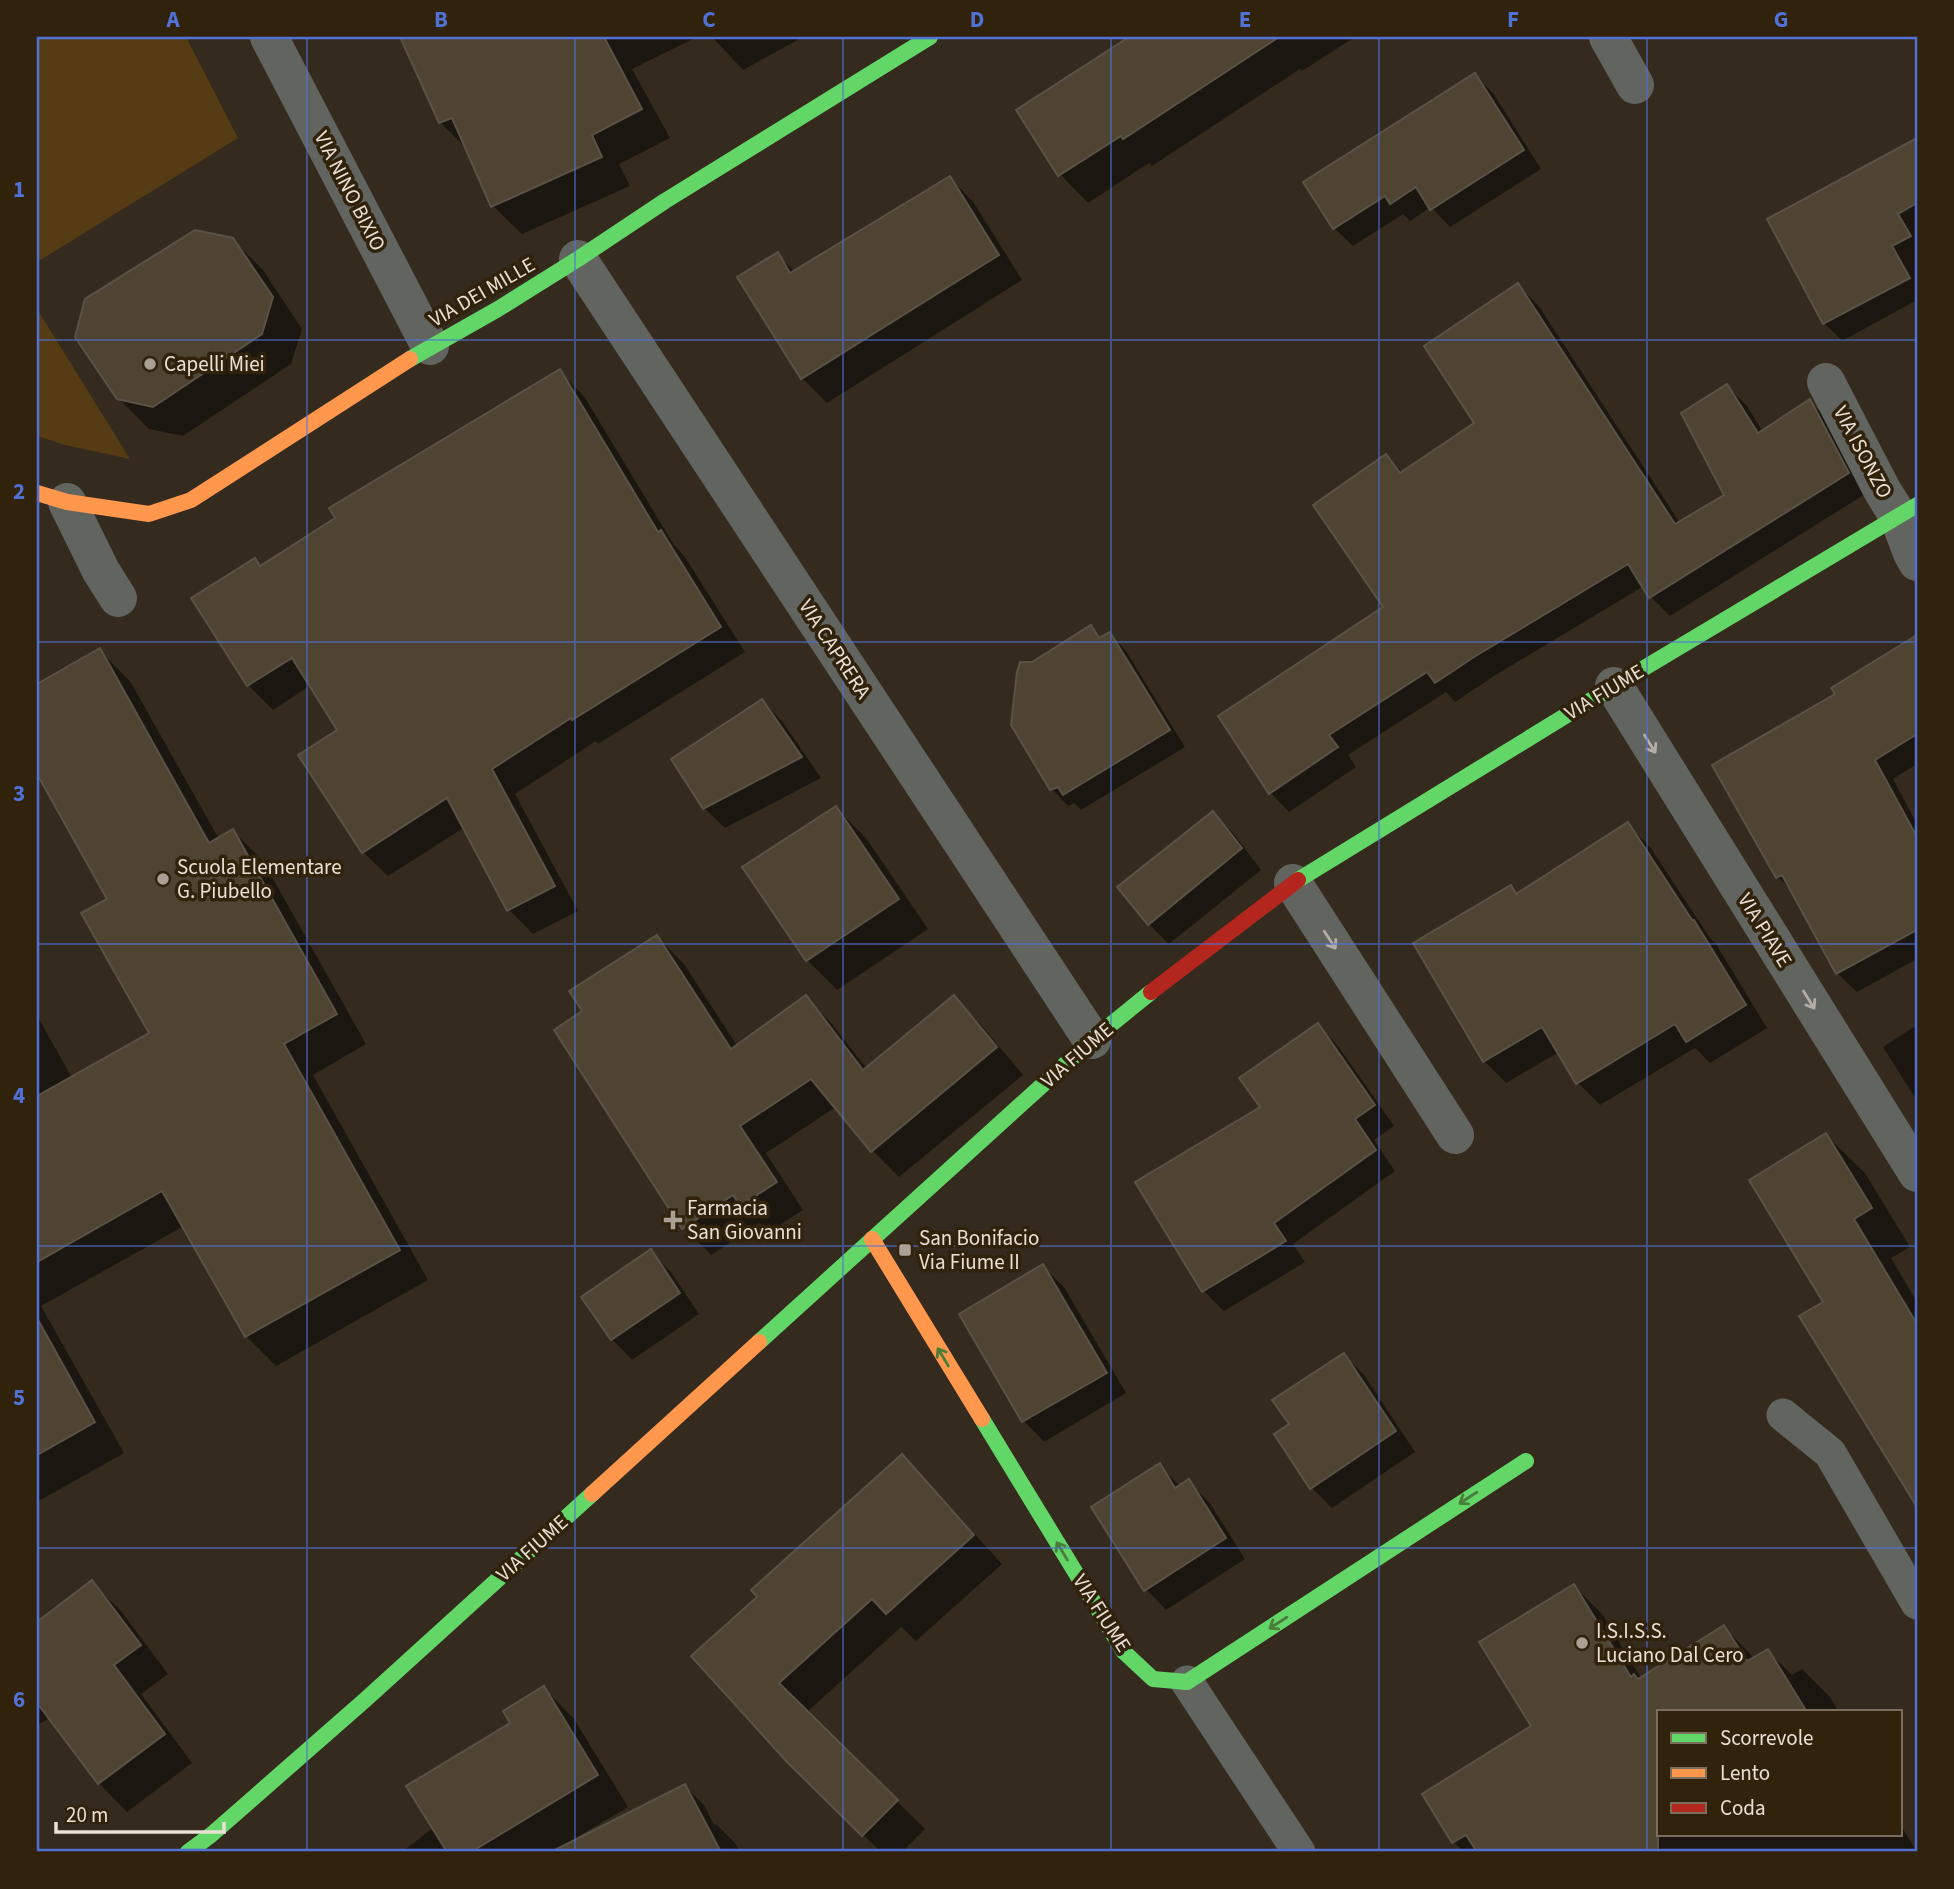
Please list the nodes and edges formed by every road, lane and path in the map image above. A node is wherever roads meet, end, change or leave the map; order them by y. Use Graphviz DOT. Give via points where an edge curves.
graph roads {
  1 [pos="270,37"];
  2 [pos="1608,37"];
  3 [pos="911,42"];
  4 [pos="1635,85"];
  5 [pos="579,259"];
  6 [pos="430,346"];
  7 [pos="1826,382"];
  8 [pos="52,498"];
  9 [pos="1908,511"];
  10 [pos="1917,562"];
  11 [pos="118,598"];
  12 [pos="1614,686"];
  13 [pos="1293,883"];
  14 [pos="1092,1040"];
  15 [pos="1455,1135"];
  16 [pos="1917,1173"];
  17 [pos="872,1239"];
  18 [pos="1783,1415"];
  19 [pos="1525,1461"];
  20 [pos="1917,1603"];
  21 [pos="1187,1682"];
  22 [pos="205,1846"];
  23 [pos="1299,1852"];
  1 -- 6 [label="street, VIA NINO BIXIO"];
  2 -- 4 [label="street"];
  3 -- 5 [label="main road, VIA DEI MILLE"];
  5 -- 6 [label="main road, VIA DEI MILLE"];
  5 -- 14 [label="street, VIA CAPRERA"];
  6 -- 8 [label="main road, VIA DEI MILLE" via="191,500 149,514"];
  7 -- 9 [label="street, VIA ISONZO" via="1882,490"];
  8 -- 11 [label="street"];
  9 -- 10 [label="street, VIA ISONZO"];
  9 -- 12 [label="main road, VIA FIUME"];
  12 -- 13 [label="main road, VIA FIUME"];
  12 -- 16 [label="street, VIA PIAVE, one-way"];
  13 -- 14 [label="main road, VIA FIUME"];
  13 -- 15 [label="street, one-way"];
  14 -- 17 [label="main road, VIA FIUME"];
  21 -- 17 [label="main road, VIA FIUME, one-way" via="1153,1679 1124,1652"];
  17 -- 22 [label="main road, VIA FIUME"];
  18 -- 20 [label="lane" via="1830,1453"];
  19 -- 21 [label="main road, one-way"];
  21 -- 23 [label="lane"];
}
